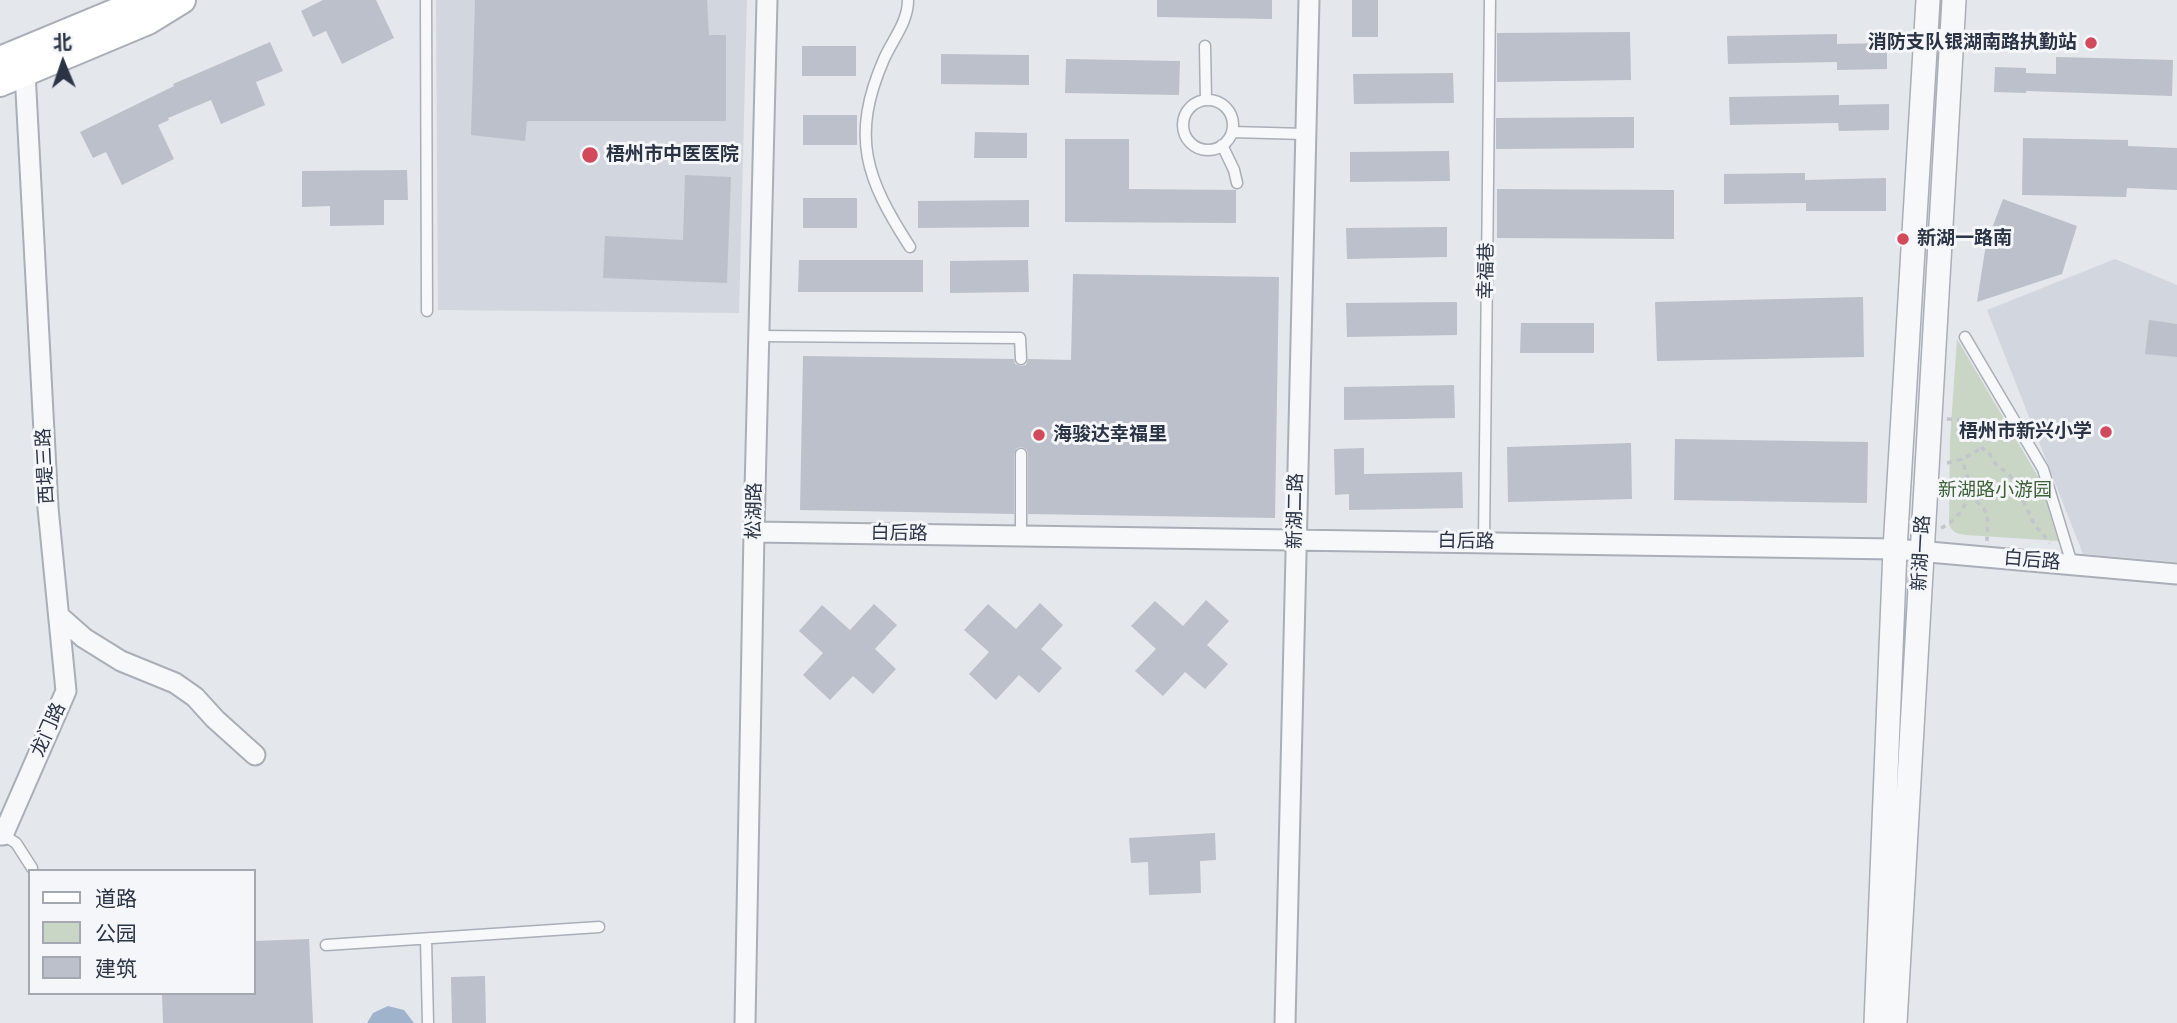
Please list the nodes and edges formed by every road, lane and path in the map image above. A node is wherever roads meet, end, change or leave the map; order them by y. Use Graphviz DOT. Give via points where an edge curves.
graph roads {
  1 [pos="145,0"];
  2 [pos="182,0"];
  3 [pos="426,0"];
  4 [pos="767,0"];
  5 [pos="908,0"];
  6 [pos="1309,0"];
  7 [pos="1490,0"];
  8 [pos="1928,0"];
  9 [pos="1954,0"];
  10 [pos="1205,46"];
  11 [pos="12,59"];
  12 [pos="0,83"];
  13 [pos="1206,100"];
  14 [pos="1232,132"];
  15 [pos="1305,134"];
  16 [pos="1222,145"];
  17 [pos="1237,183"];
  18 [pos="910,247"];
  19 [pos="427,311"];
  20 [pos="759,336"];
  21 [pos="1965,337"];
  22 [pos="1021,359"];
  23 [pos="1930,418"];
  24 [pos="1982,448"];
  25 [pos="1021,454"];
  26 [pos="1962,459"];
  27 [pos="1927,464"];
  28 [pos="1968,495"];
  29 [pos="754,532"];
  30 [pos="1021,536"];
  31 [pos="1295,540"];
  32 [pos="1484,542"];
  33 [pos="1923,544"];
  34 [pos="1895,549"];
  35 [pos="1986,557"];
  36 [pos="2070,558"];
  37 [pos="2177,574"];
  38 [pos="59,616"];
  39 [pos="255,755"];
  40 [pos="1,835"];
  41 [pos="32,868"];
  42 [pos="599,928"];
  43 [pos="426,940"];
  44 [pos="326,945"];
  45 [pos="428,1023"];
  46 [pos="745,1023"];
  47 [pos="1285,1023"];
  48 [pos="1876,1023"];
  49 [pos="1895,1023"];
  1 -- 11 [label="main road"];
  2 -- 11 [label="main road" via="148,21"];
  3 -- 19 [label="lane"];
  4 -- 20 [label="street, 松湖路"];
  5 -- 18 [label="lane" via="908,14 876,80 866,134 870,173"];
  6 -- 15 [label="street, 新湖二路"];
  7 -- 32 [label="lane, 幸福巷"];
  8 -- 34 [label="street, 新湖一路"];
  9 -- 23 [label="street, 新湖一路"];
  10 -- 13 [label="lane"];
  11 -- 12 [label="main road"];
  11 -- 38 [label="street, 西堤三路"];
  13 -- 14 [label="lane" via="1227,109"];
  13 -- 16 [label="lane" via="1191,106 1183,129 1198,148"];
  14 -- 15 [label="lane"];
  14 -- 16 [label="lane"];
  15 -- 31 [label="street, 新湖二路"];
  16 -- 17 [label="lane"];
  20 -- 22 [label="lane" via="1020,338"];
  20 -- 29 [label="street, 松湖路"];
  21 -- 36 [label="lane" via="2043,469"];
  23 -- 24 [label="path" via="1965,421"];
  23 -- 27 [label="street, 新湖一路"];
  24 -- 26 [label="path"];
  24 -- 36 [label="path" via="2014,481 2046,540"];
  25 -- 30 [label="lane"];
  26 -- 27 [label="path"];
  26 -- 28 [label="path"];
  27 -- 33 [label="street, 新湖一路"];
  28 -- 33 [label="path" via="1955,520"];
  28 -- 35 [label="path" via="1987,512"];
  29 -- 30 [label="street, 白后路"];
  29 -- 46 [label="street, 松湖路"];
  30 -- 31 [label="street, 白后路"];
  31 -- 32 [label="street, 白后路"];
  31 -- 47 [label="street, 新湖二路"];
  32 -- 34 [label="street, 白后路"];
  33 -- 34 [label="street, 白后路"];
  33 -- 35 [label="street, 白后路"];
  33 -- 49 [label="street, 新湖一路"];
  34 -- 48 [label="street, 新湖一路"];
  35 -- 36 [label="street, 白后路"];
  36 -- 37 [label="street, 白后路"];
  38 -- 39 [label="street" via="121,661 175,682"];
  38 -- 40 [label="street, 龙门路" via="66,691"];
  40 -- 41 [label="lane" via="16,843"];
  42 -- 43 [label="lane"];
  43 -- 44 [label="lane"];
  43 -- 45 [label="lane"];
}
